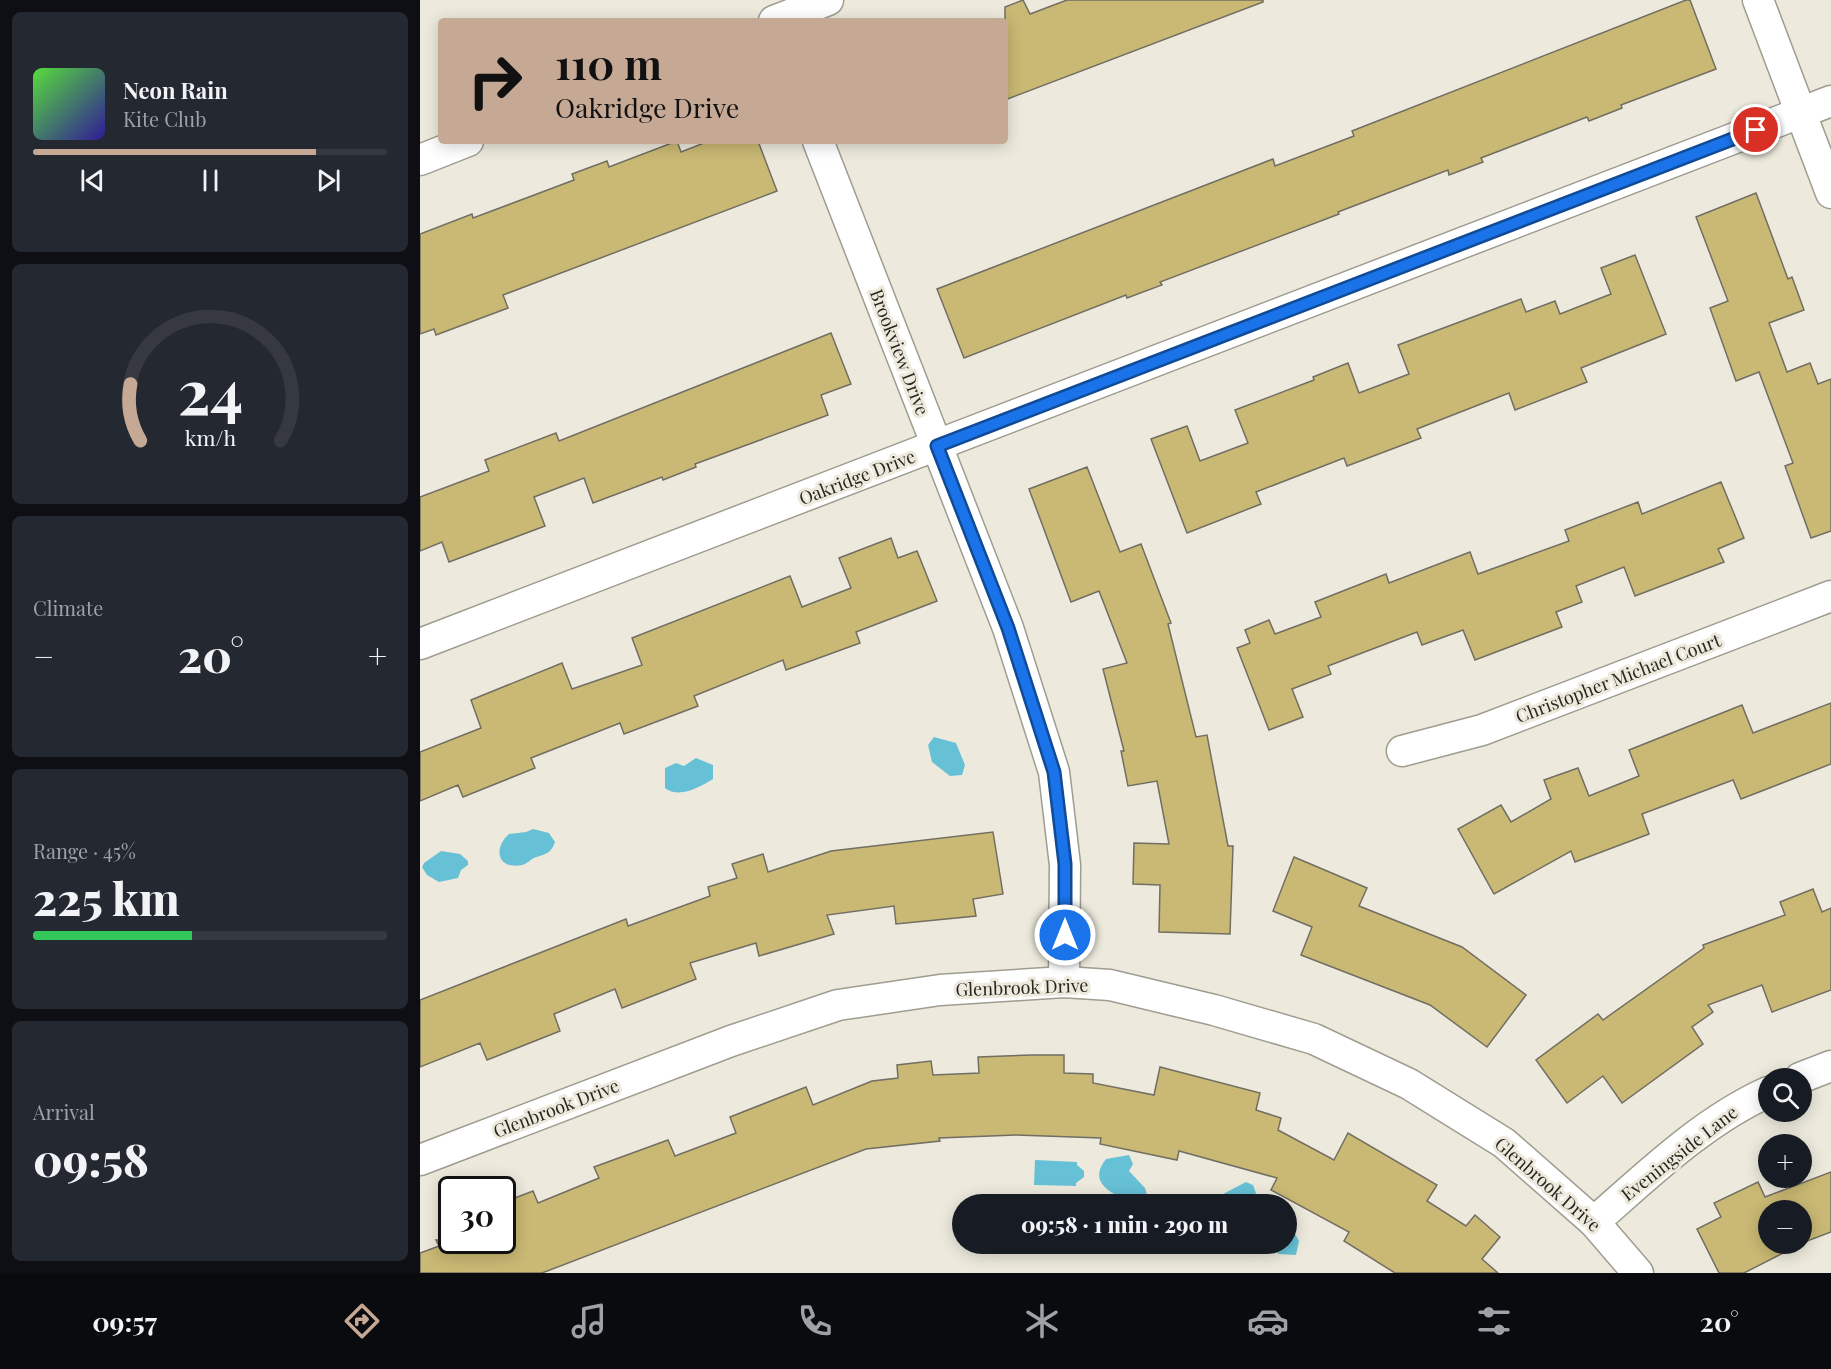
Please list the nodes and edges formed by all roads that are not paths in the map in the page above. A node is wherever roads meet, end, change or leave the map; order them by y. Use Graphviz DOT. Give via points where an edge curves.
graph roads {
  1 [pos="762,0"];
  2 [pos="828,0"];
  3 [pos="1758,0"];
  4 [pos="771,18"];
  5 [pos="780,18"];
  6 [pos="1831,101"];
  7 [pos="1800,113"];
  8 [pos="460,144"];
  9 [pos="819,144"];
  10 [pos="420,160"];
  11 [pos="1831,194"];
  12 [pos="937,446"];
  13 [pos="1831,596"];
  14 [pos="420,644"];
  15 [pos="1402,751"];
  16 [pos="1064,982"];
  17 [pos="1831,1066"];
  18 [pos="1812,1073"];
  19 [pos="1758,1097"];
  20 [pos="420,1160"];
  21 [pos="1594,1222"];
  22 [pos="1638,1273"];
  1 -- 4 [label="street"];
  2 -- 5 [label="street"];
  3 -- 7 [label="street"];
  6 -- 7 [label="street, Oakridge Drive"];
  7 -- 11 [label="street"];
  7 -- 12 [label="street, Oakridge Drive"];
  8 -- 10 [label="street"];
  9 -- 12 [label="street, Brookview Drive"];
  12 -- 14 [label="street, Oakridge Drive"];
  12 -- 16 [label="street, Brookview Drive" via="1008,628 1054,772 1065,864"];
  13 -- 15 [label="street, Christopher Michael Court" via="1482,730"];
  16 -- 20 [label="street, Glenbrook Drive" via="940,990 838,1005 731,1041"];
  16 -- 21 [label="street, Glenbrook Drive" via="1110,985 1314,1039 1409,1084 1504,1143"];
  17 -- 18 [label="street"];
  19 -- 21 [label="street, Eveningside Lane" via="1737,1106 1683,1146"];
  21 -- 22 [label="street, Glenbrook Drive"];
}
